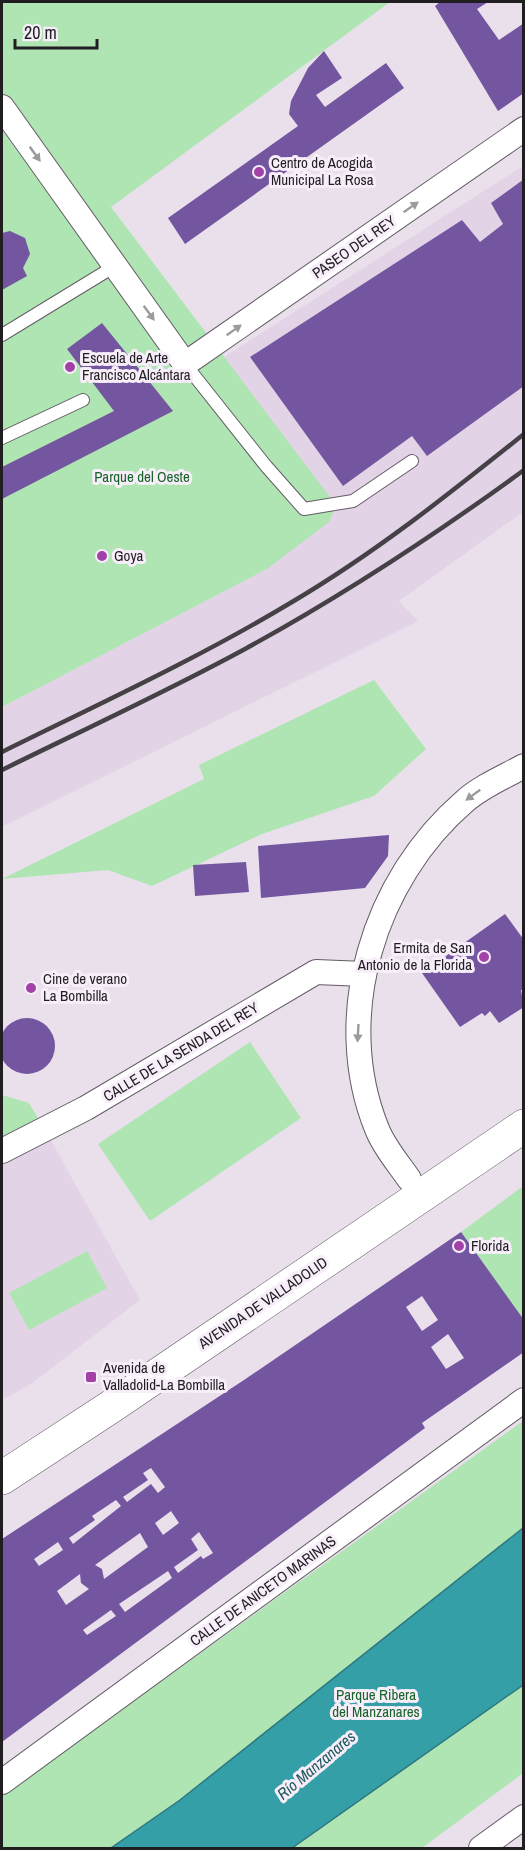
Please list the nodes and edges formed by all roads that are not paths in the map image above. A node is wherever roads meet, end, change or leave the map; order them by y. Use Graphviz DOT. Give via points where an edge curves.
graph roads {
  1 [pos="2,107"];
  2 [pos="524,129"];
  3 [pos="115,266"];
  4 [pos="2,335"];
  5 [pos="185,364"];
  6 [pos="83,400"];
  7 [pos="2,438"];
  8 [pos="412,461"];
  9 [pos="524,766"];
  10 [pos="364,974"];
  11 [pos="524,1126"];
  12 [pos="2,1151"];
  13 [pos="409,1179"];
  14 [pos="524,1400"];
  15 [pos="2,1478"];
  16 [pos="2,1782"];
  17 [pos="524,1817"];
  18 [pos="481,1848"];
  1 -- 3 [label="street, one-way"];
  5 -- 2 [label="street, PASEO DEL REY, one-way"];
  3 -- 4 [label="lane"];
  3 -- 5 [label="street, one-way"];
  5 -- 8 [label="lane" via="304,509 353,501"];
  6 -- 7 [label="lane"];
  9 -- 10 [label="street, one-way" via="466,800 432,834 395,888"];
  10 -- 12 [label="street, CALLE DE LA SENDA DEL REY" via="316,972 86,1108"];
  10 -- 13 [label="street, one-way" via="357,1043 368,1102 377,1130"];
  11 -- 15 [label="main road, AVENIDA DE VALLADOLID"];
  14 -- 16 [label="street, CALLE DE ANICETO MARINAS"];
  17 -- 18 [label="street"];
}
